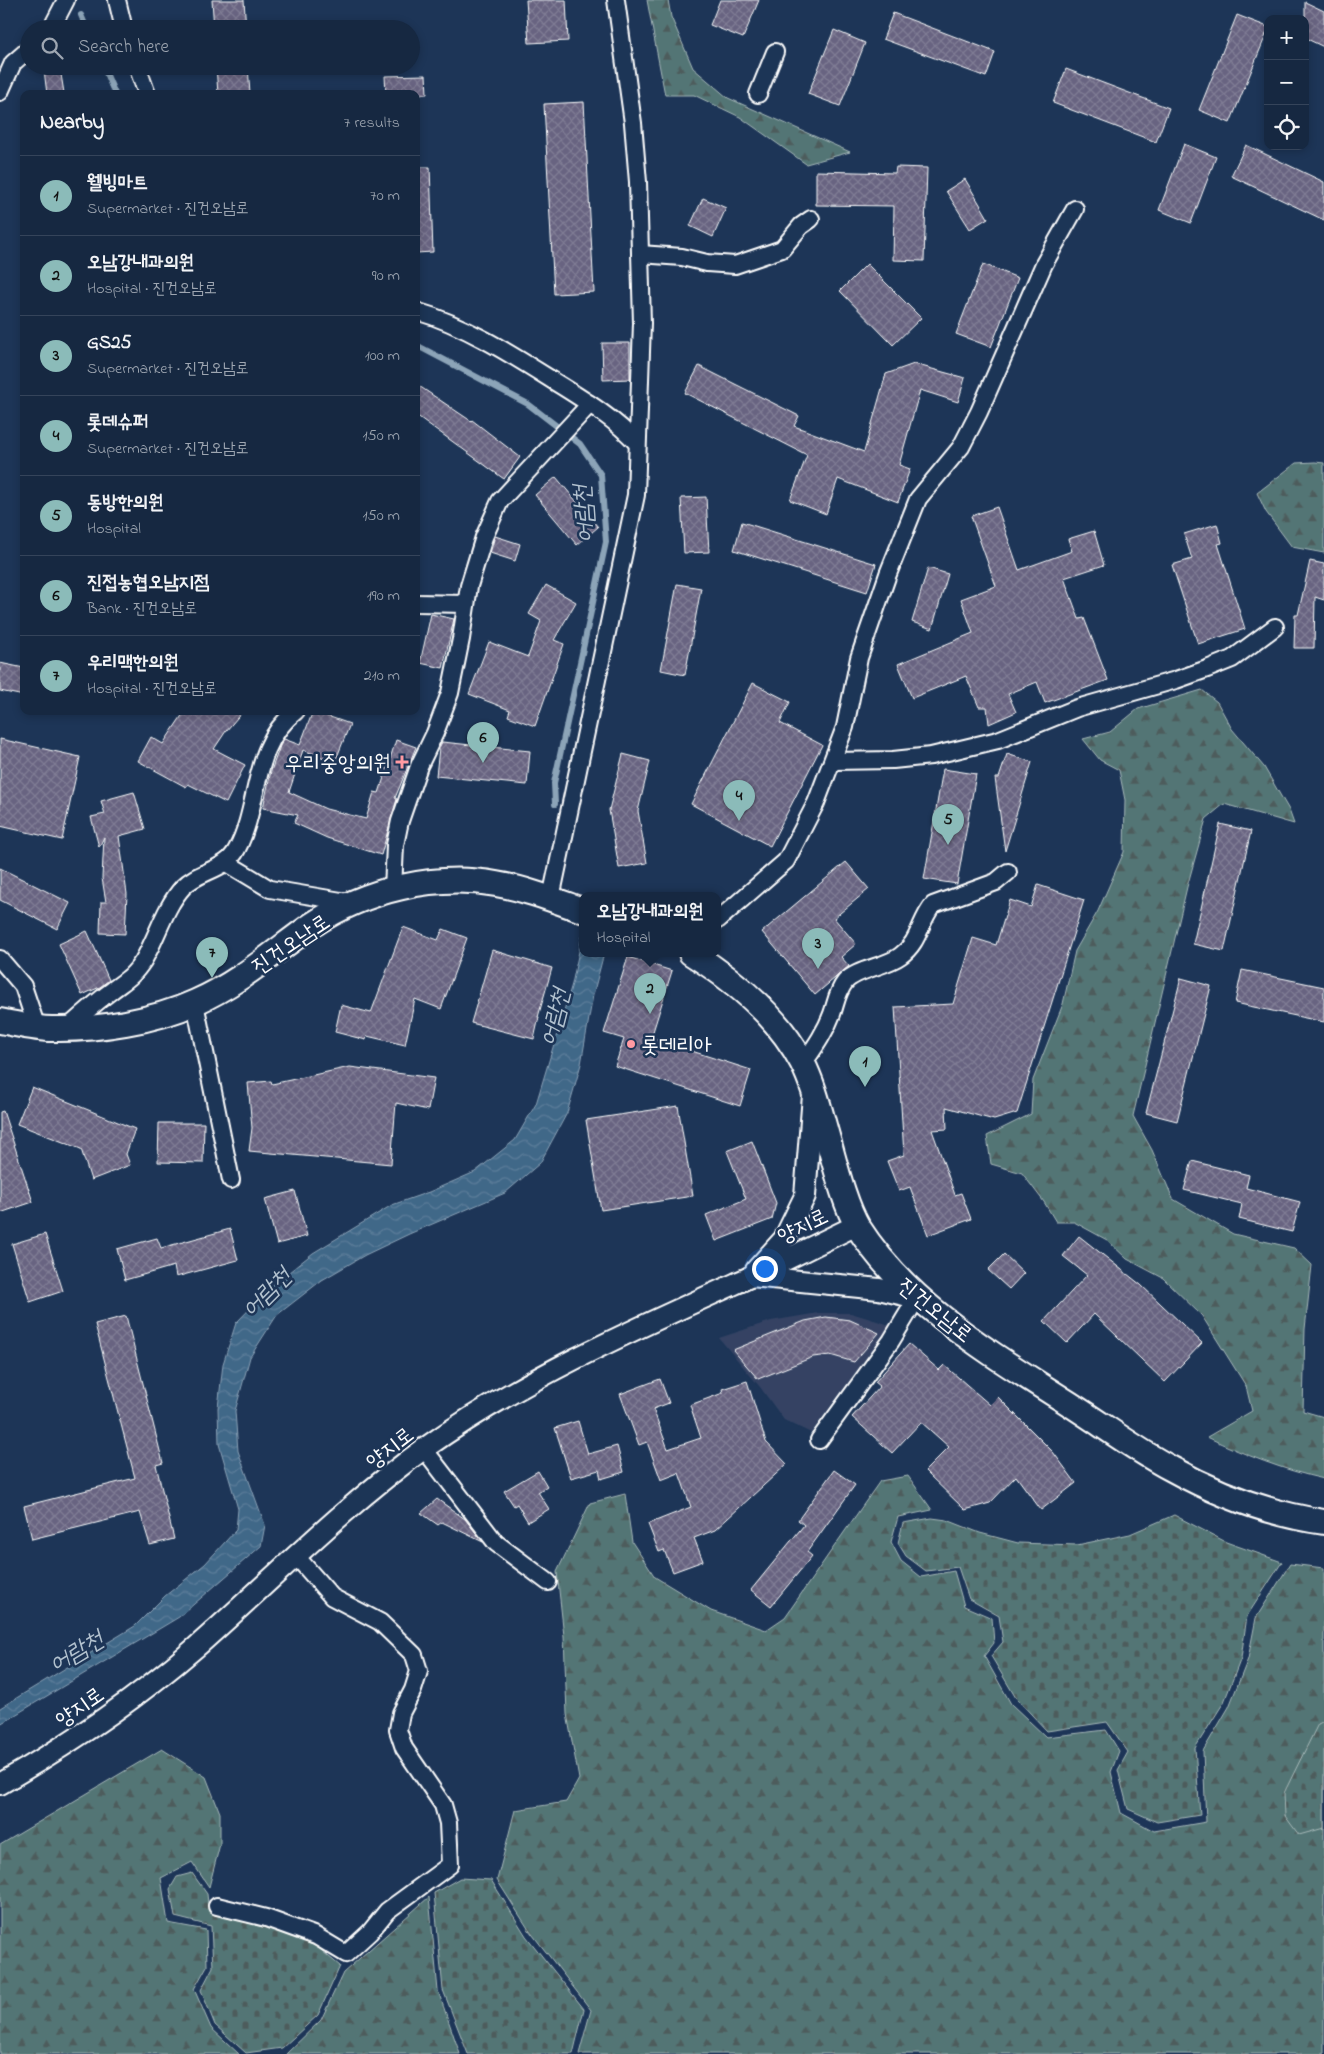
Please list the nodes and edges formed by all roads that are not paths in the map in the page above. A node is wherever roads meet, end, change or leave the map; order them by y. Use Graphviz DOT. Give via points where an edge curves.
graph roads {
  1 [pos="66,0"];
  2 [pos="117,0"];
  3 [pos="616,0"];
  4 [pos="56,20"];
  5 [pos="122,20"];
  6 [pos="775,52"];
  7 [pos="20,57"];
  8 [pos="140,75"];
  9 [pos="145,90"];
  10 [pos="0,92"];
  11 [pos="758,94"];
  12 [pos="1075,209"];
  13 [pos="811,218"];
  14 [pos="640,254"];
  15 [pos="420,312"];
  16 [pos="590,404"];
  17 [pos="638,443"];
  18 [pos="420,604"];
  19 [pos="466,604"];
  20 [pos="1275,627"];
  21 [pos="290,715"];
  22 [pos="833,762"];
  23 [pos="227,863"];
  24 [pos="1008,872"];
  25 [pos="393,890"];
  26 [pos="551,898"];
  27 [pos="353,903"];
  28 [pos="579,909"];
  29 [pos="721,919"];
  30 [pos="696,957"];
  31 [pos="0,959"];
  32 [pos="195,1003"];
  33 [pos="0,1021"];
  34 [pos="37,1028"];
  35 [pos="66,1028"];
  36 [pos="803,1064"];
  37 [pos="813,1090"];
  38 [pos="231,1180"];
  39 [pos="857,1225"];
  40 [pos="751,1276"];
  41 [pos="917,1298"];
  42 [pos="819,1440"];
  43 [pos="424,1449"];
  44 [pos="1324,1522"];
  45 [pos="296,1556"];
  46 [pos="548,1582"];
  47 [pos="0,1784"];
  48 [pos="217,1906"];
  1 -- 4 [label="street"];
  2 -- 5 [label="street"];
  3 -- 14 [label="street" via="634,122"];
  6 -- 11 [label="street"];
  7 -- 10 [label="street" via="13,63"];
  8 -- 9 [label="street"];
  12 -- 22 [label="street" via="1044,264 961,447 918,499 859,658 845,727"];
  13 -- 14 [label="street" via="782,249 734,265"];
  14 -- 17 [label="street" via="642,323"];
  15 -- 16 [label="street" via="442,318 509,353"];
  16 -- 17 [label="street" via="622,426"];
  16 -- 19 [label="street" via="500,501 484,537"];
  17 -- 26 [label="street" via="636,495"];
  18 -- 19 [label="street"];
  19 -- 25 [label="street" via="450,693 400,821 395,845"];
  20 -- 22 [label="street" via="1232,659 1176,680 1077,708 998,740 931,756"];
  21 -- 23 [label="street" via="274,733 266,751 244,830 237,850"];
  22 -- 29 [label="street" via="786,861"];
  23 -- 27 [label="street" via="270,889"];
  23 -- 35 [label="street" via="191,879 181,889 144,960 130,978"];
  24 -- 36 [label="street" via="996,882 933,905 926,913 919,935 902,955 846,981 820,1040"];
  25 -- 26 [label="main road, 진건오남로" via="419,883 470,881 509,886"];
  25 -- 27 [label="main road, 진건오남로"];
  26 -- 28 [label="main road, 진건오남로"];
  27 -- 32 [label="main road, 진건오남로" via="314,924 230,985"];
  30 -- 36 [label="main road, 진건오남로" via="755,1000 788,1037"];
  31 -- 34 [label="street" via="23,986"];
  32 -- 35 [label="main road, 진건오남로" via="124,1023"];
  32 -- 38 [label="street"];
  33 -- 34 [label="main road, 진건오남로"];
  34 -- 35 [label="main road, 진건오남로"];
  36 -- 37 [label="main road, 진건오남로"];
  37 -- 39 [label="main road, 진건오남로"];
  37 -- 40 [label="street" via="805,1196 784,1238"];
  39 -- 40 [label="street, 양지로"];
  39 -- 41 [label="main road, 진건오남로" via="896,1277"];
  40 -- 41 [label="street" via="879,1289"];
  40 -- 43 [label="street, 양지로" via="587,1353 465,1421"];
  41 -- 42 [label="street" via="891,1341"];
  41 -- 44 [label="main road, 진건오남로" via="967,1336 1171,1468 1218,1492 1266,1509"];
  43 -- 45 [label="street, 양지로"];
  43 -- 46 [label="street" via="496,1543"];
  45 -- 47 [label="street, 양지로" via="194,1649 123,1704 43,1760"];
  45 -- 48 [label="street" via="332,1597 380,1622 414,1655 419,1670 401,1713 398,1730 404,1748 443,1804 448,1822 450,1865 387,1911 346,1954 316,1936 266,1918"];
}
